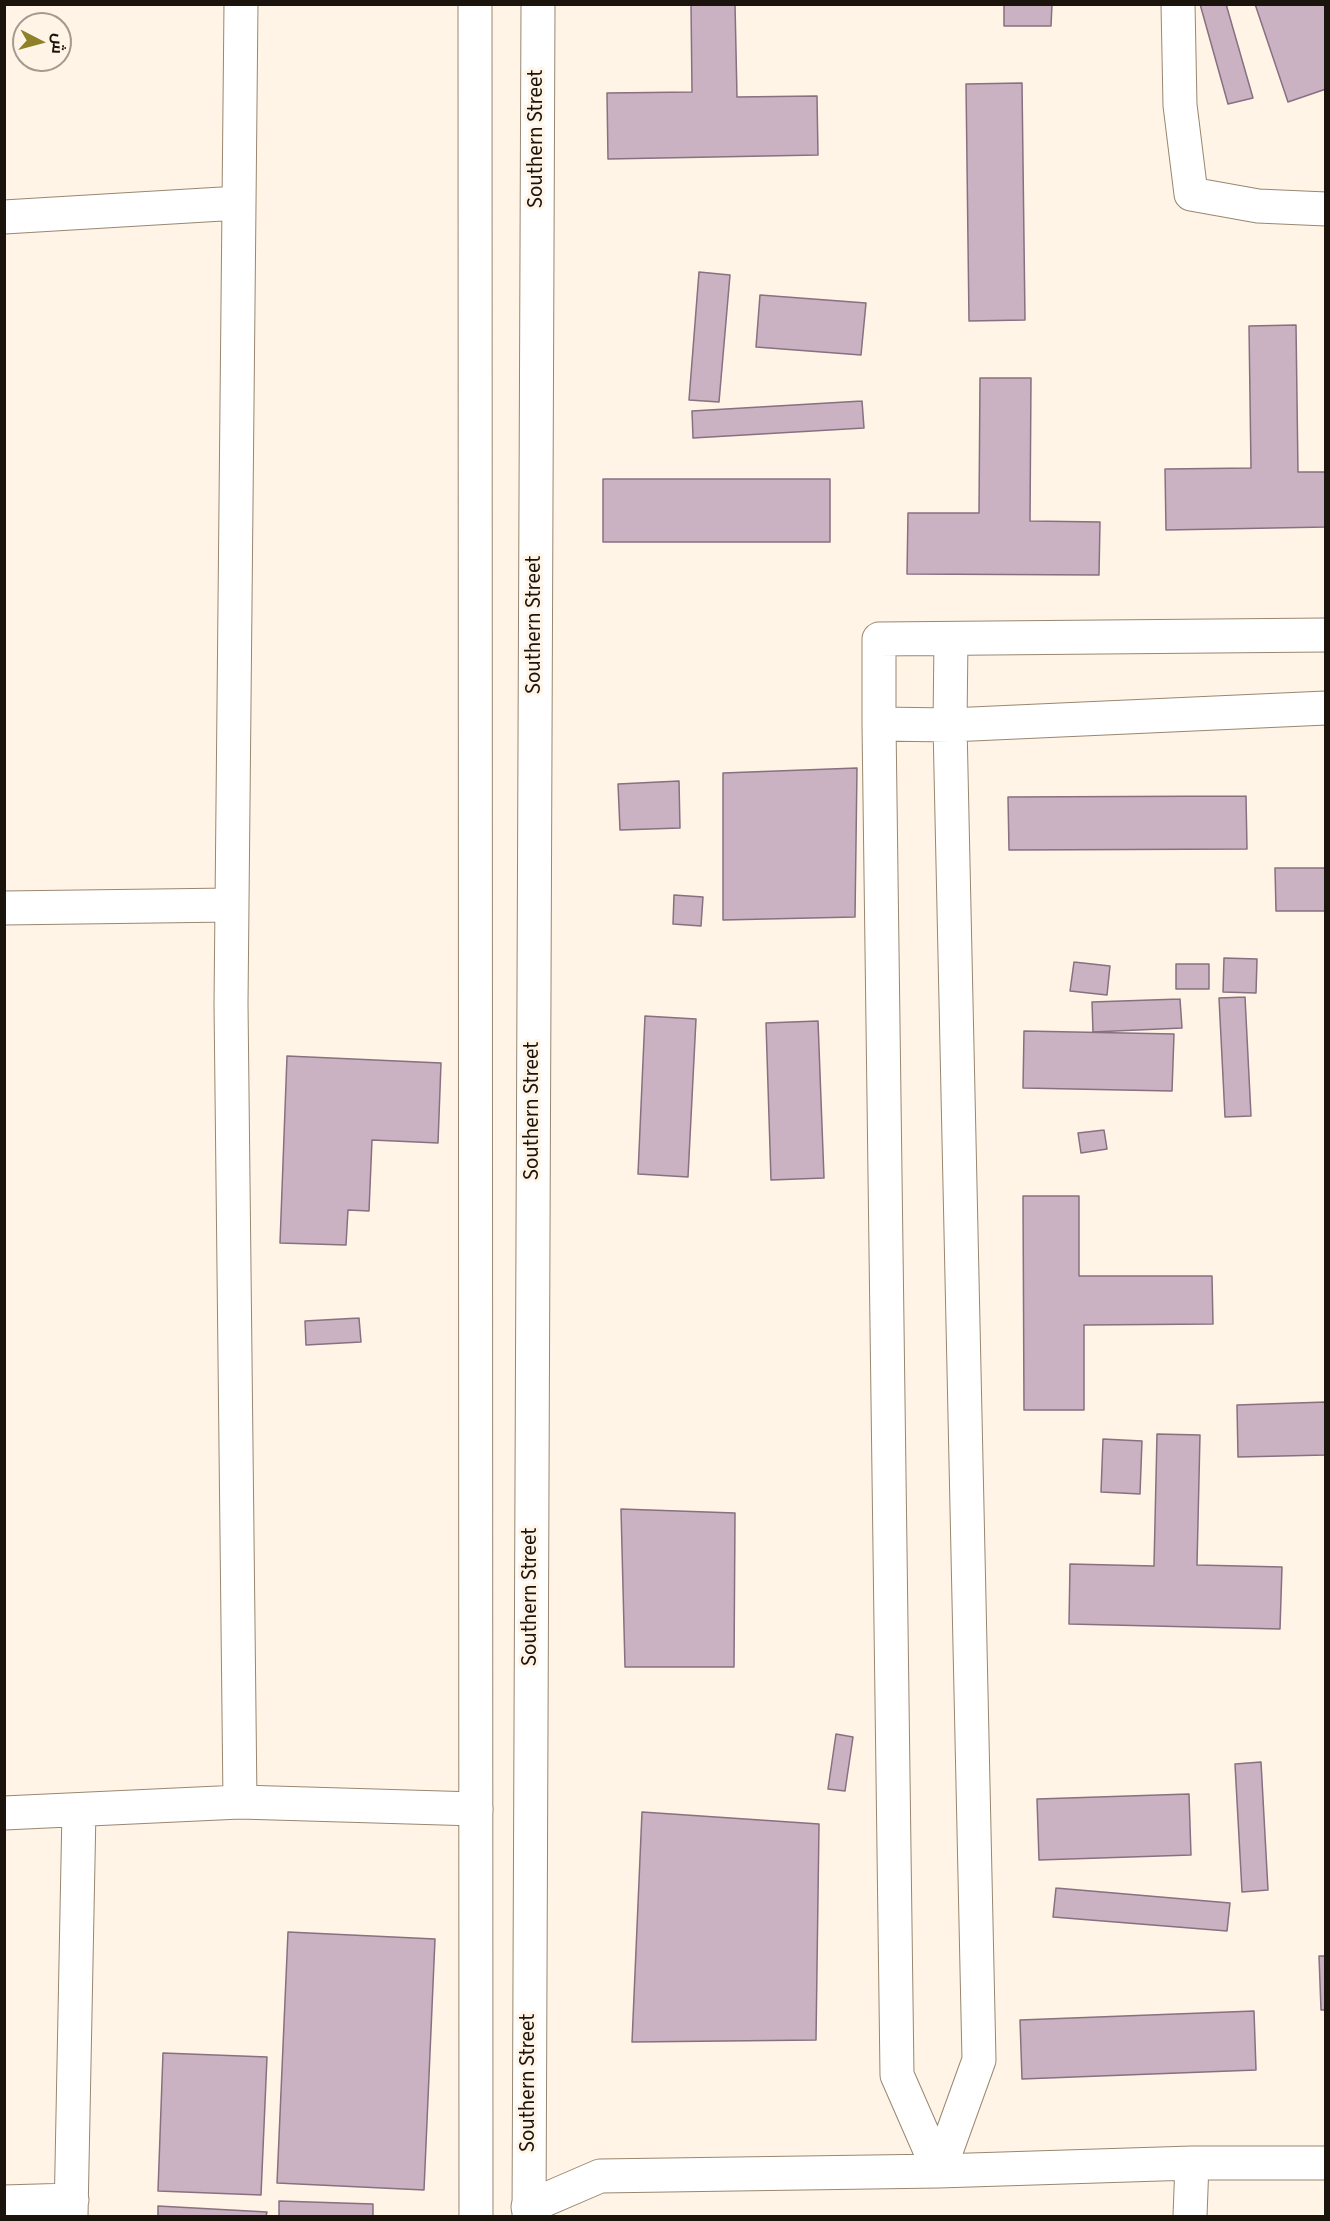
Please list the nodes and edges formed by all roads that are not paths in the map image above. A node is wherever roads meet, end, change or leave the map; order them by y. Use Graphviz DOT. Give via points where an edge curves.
graph roads {
  1 [pos="241,4"];
  2 [pos="475,4"];
  3 [pos="538,4"];
  4 [pos="1178,4"];
  5 [pos="239,203"];
  6 [pos="1326,208"];
  7 [pos="4,217"];
  8 [pos="1326,635"];
  9 [pos="951,639"];
  10 [pos="1326,708"];
  11 [pos="879,724"];
  12 [pos="950,725"];
  13 [pos="231,905"];
  14 [pos="4,908"];
  15 [pos="240,1802"];
  16 [pos="476,1809"];
  17 [pos="79,1810"];
  18 [pos="4,1813"];
  19 [pos="1192,2163"];
  20 [pos="1326,2163"];
  21 [pos="939,2171"];
  22 [pos="4,2202"];
  23 [pos="72,2208"];
  24 [pos="534,2213"];
  25 [pos="476,2217"];
  26 [pos="1190,2217"];
  1 -- 5 [label="street"];
  2 -- 16 [label="street"];
  3 -- 24 [label="street, Southern Street"];
  4 -- 6 [label="street" via="1180,105 1191,194 1258,206"];
  5 -- 7 [label="street"];
  5 -- 13 [label="street"];
  8 -- 9 [label="street"];
  9 -- 11 [label="street" via="879,639"];
  9 -- 12 [label="street"];
  10 -- 12 [label="street"];
  11 -- 12 [label="street"];
  11 -- 21 [label="street" via="897,2075"];
  12 -- 21 [label="street" via="979,2061"];
  13 -- 14 [label="street"];
  13 -- 15 [label="street"];
  15 -- 16 [label="street"];
  15 -- 17 [label="street"];
  16 -- 25 [label="street"];
  17 -- 18 [label="street"];
  17 -- 23 [label="street"];
  19 -- 20 [label="street"];
  19 -- 21 [label="street"];
  19 -- 26 [label="street"];
  21 -- 24 [label="street" via="600,2176"];
  22 -- 23 [label="street"];
}
